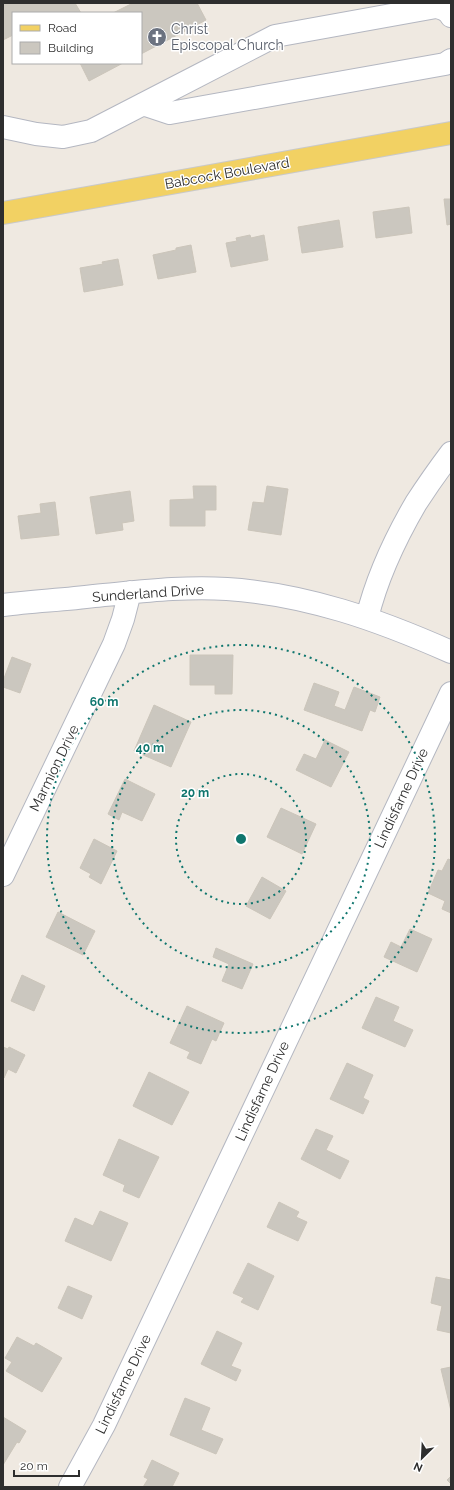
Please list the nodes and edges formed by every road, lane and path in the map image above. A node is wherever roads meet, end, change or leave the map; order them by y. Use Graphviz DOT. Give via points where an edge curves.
graph roads {
  1 [pos="451,16"];
  2 [pos="451,60"];
  3 [pos="143,104"];
  4 [pos="3,127"];
  5 [pos="451,133"];
  6 [pos="3,212"];
  7 [pos="451,453"];
  8 [pos="130,592"];
  9 [pos="3,604"];
  10 [pos="367,618"];
  11 [pos="451,652"];
  12 [pos="451,693"];
  13 [pos="3,875"];
  14 [pos="70,1487"];
  1 -- 3 [label="street" via="450,13 436,7 275,36"];
  2 -- 3 [label="street" via="445,64 170,113"];
  3 -- 4 [label="street" via="91,131 63,137"];
  5 -- 6 [label="main road, Babcock Boulevard"];
  7 -- 10 [label="street" via="416,502 392,549 374,590"];
  8 -- 9 [label="street, Sunderland Drive"];
  8 -- 10 [label="street, Sunderland Drive" via="193,587 228,589 308,600"];
  8 -- 13 [label="street, Marmion Drive" via="114,644"];
  10 -- 11 [label="street, Sunderland Drive"];
  12 -- 14 [label="street, Lindisfarne Drive" via="104,1425"];
}
